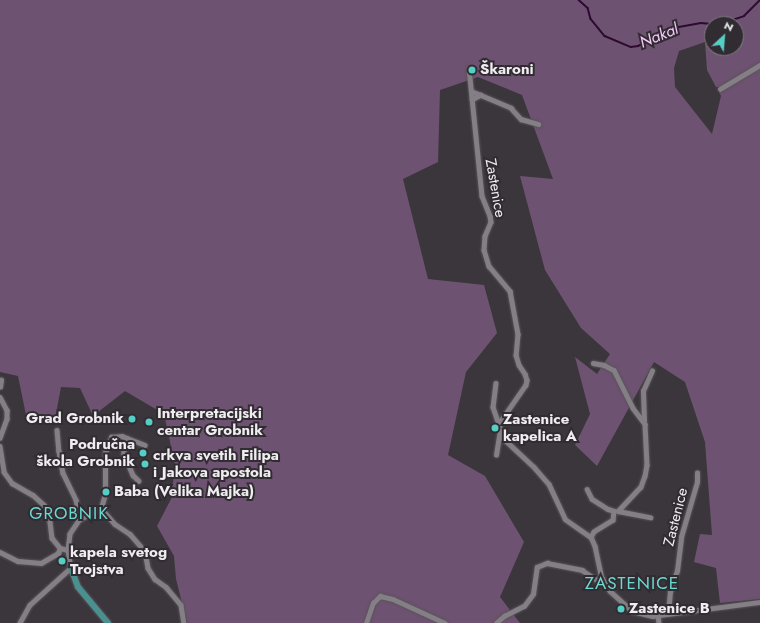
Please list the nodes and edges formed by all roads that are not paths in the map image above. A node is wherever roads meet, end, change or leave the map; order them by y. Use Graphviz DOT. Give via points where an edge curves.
graph roads {
  1 [pos="760,65"];
  2 [pos="469,68"];
  3 [pos="720,89"];
  4 [pos="471,90"];
  5 [pos="481,95"];
  6 [pos="472,100"];
  7 [pos="538,124"];
  8 [pos="593,363"];
  9 [pos="652,371"];
  10 [pos="1,380"];
  11 [pos="496,383"];
  12 [pos="0,387"];
  13 [pos="0,397"];
  14 [pos="499,424"];
  15 [pos="645,424"];
  16 [pos="57,430"];
  17 [pos="500,431"];
  18 [pos="0,438"];
  19 [pos="127,438"];
  20 [pos="145,445"];
  21 [pos="0,446"];
  22 [pos="496,455"];
  23 [pos="697,473"];
  24 [pos="139,481"];
  25 [pos="587,489"];
  26 [pos="101,508"];
  27 [pos="617,511"];
  28 [pos="650,517"];
  29 [pos="80,518"];
  30 [pos="591,537"];
  31 [pos="60,548"];
  32 [pos="68,550"];
  33 [pos="0,552"];
  34 [pos="71,568"];
  35 [pos="602,578"];
  36 [pos="760,602"];
  37 [pos="668,614"];
  38 [pos="658,615"];
  39 [pos="20,623"];
  40 [pos="108,623"];
  41 [pos="184,623"];
  42 [pos="366,623"];
  43 [pos="445,623"];
  44 [pos="496,623"];
  45 [pos="659,623"];
  1 -- 3 [label="street"];
  2 -- 4 [label="street, Zastenice"];
  4 -- 5 [label="street"];
  4 -- 6 [label="street, Zastenice"];
  5 -- 6 [label="street"];
  5 -- 7 [label="street" via="511,108 521,119"];
  6 -- 14 [label="street, Zastenice" via="482,196 491,222 485,236 484,250 489,266 510,291 518,334 516,354 527,380"];
  8 -- 15 [label="street" via="614,370 633,408"];
  9 -- 15 [label="street" via="643,391"];
  10 -- 12 [label="street"];
  11 -- 14 [label="street" via="493,407"];
  13 -- 18 [label="street" via="7,410 7,419"];
  14 -- 17 [label="street"];
  15 -- 27 [label="street" via="645,476 641,486"];
  16 -- 29 [label="street" via="63,474 76,500"];
  17 -- 22 [label="street"];
  17 -- 30 [label="street" via="504,439 549,484 565,519"];
  19 -- 20 [label="street"];
  19 -- 24 [label="street" via="124,454"];
  19 -- 26 [label="street" via="113,436 109,442 105,453 105,494"];
  21 -- 31 [label="street" via="4,472 12,483 33,495 44,506 49,514 52,538"];
  23 -- 37 [label="street, Zastenice" via="697,482 680,537 677,571 670,592"];
  25 -- 27 [label="street, Zastenice" via="592,499 608,509"];
  26 -- 29 [label="street"];
  26 -- 41 [label="street" via="145,551 148,568 155,579 166,587 181,605"];
  27 -- 28 [label="street, Zastenice"];
  27 -- 30 [label="street" via="613,520 594,532"];
  29 -- 32 [label="street" via="70,534"];
  30 -- 35 [label="street"];
  31 -- 32 [label="street"];
  31 -- 33 [label="street" via="54,556 41,563 18,561"];
  32 -- 34 [label="street"];
  34 -- 39 [label="street" via="30,605"];
  34 -- 40 [label="main road" via="78,587"];
  35 -- 38 [label="street" via="610,590 632,611 641,615"];
  35 -- 44 [label="street" via="597,580 582,570 547,563 537,566 533,594 524,606"];
  36 -- 37 [label="street"];
  37 -- 38 [label="street"];
  38 -- 45 [label="street"];
  42 -- 43 [label="street" via="373,603 380,596 393,599"];
}
